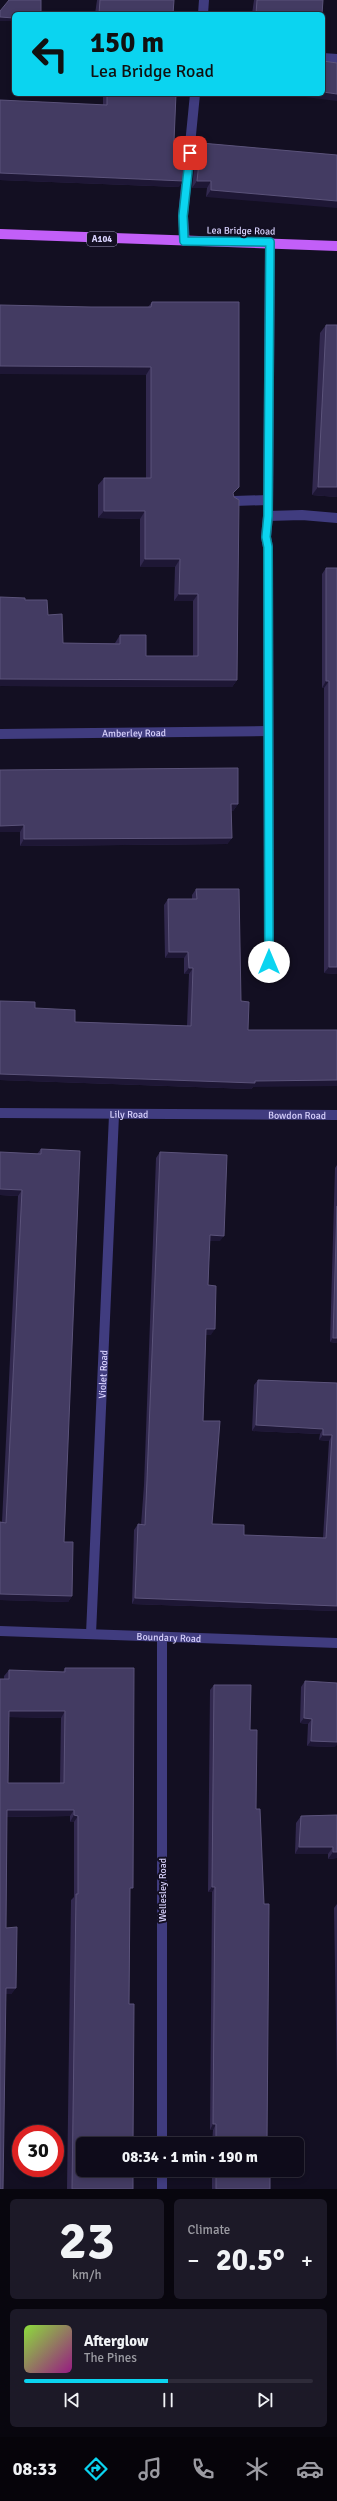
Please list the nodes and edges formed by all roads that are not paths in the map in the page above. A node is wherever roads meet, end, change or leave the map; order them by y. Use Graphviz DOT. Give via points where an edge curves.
graph roads {
  1 [pos="204,0"];
  2 [pos="203,12"];
  3 [pos="325,58"];
  4 [pos="337,59"];
  5 [pos="195,96"];
  6 [pos="0,234"];
  7 [pos="184,241"];
  8 [pos="270,242"];
  9 [pos="337,246"];
  10 [pos="268,500"];
  11 [pos="234,501"];
  12 [pos="268,516"];
  13 [pos="337,518"];
  14 [pos="268,731"];
  15 [pos="0,734"];
  16 [pos="269,962"];
  17 [pos="0,1113"];
  18 [pos="114,1115"];
  19 [pos="257,1115"];
  20 [pos="337,1116"];
  21 [pos="0,1631"];
  22 [pos="91,1634"];
  23 [pos="162,1637"];
  24 [pos="337,1643"];
  25 [pos="162,2137"];
  26 [pos="162,2177"];
  27 [pos="162,2189"];
  1 -- 2 [label="street"];
  3 -- 4 [label="street"];
  5 -- 7 [label="street" via="183,216"];
  6 -- 7 [label="main road, Lea Bridge Road / A104"];
  7 -- 8 [label="main road, Lea Bridge Road / A104"];
  8 -- 9 [label="main road, Lea Bridge Road / A104"];
  8 -- 10 [label="street"];
  10 -- 11 [label="street"];
  10 -- 12 [label="street"];
  12 -- 13 [label="street" via="302,514"];
  12 -- 14 [label="street"];
  14 -- 15 [label="street, Amberley Road"];
  14 -- 16 [label="street"];
  17 -- 18 [label="street, Lily Road"];
  18 -- 19 [label="street, Lily Road"];
  18 -- 22 [label="street, Violet Road"];
  19 -- 20 [label="street, Bowdon Road"];
  21 -- 22 [label="street, Boundary Road"];
  22 -- 23 [label="street, Boundary Road"];
  23 -- 24 [label="street, Boundary Road"];
  23 -- 25 [label="street, Wellesley Road"];
  26 -- 27 [label="street"];
}
